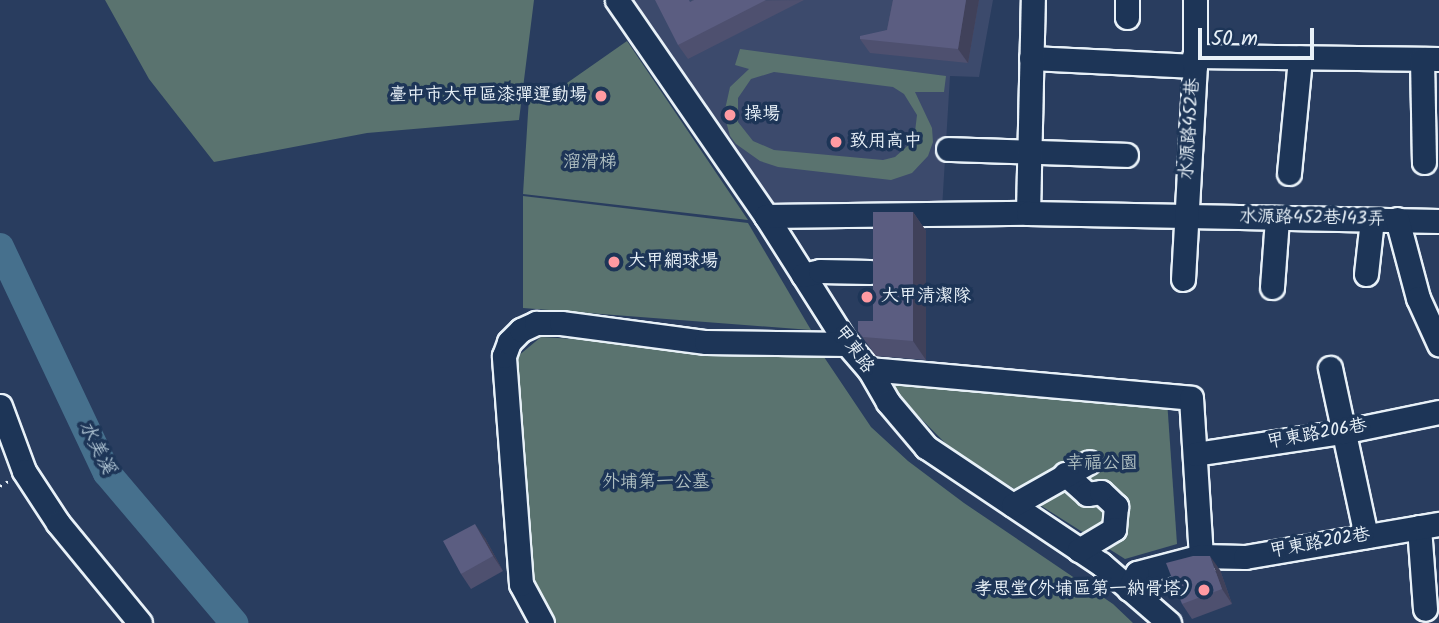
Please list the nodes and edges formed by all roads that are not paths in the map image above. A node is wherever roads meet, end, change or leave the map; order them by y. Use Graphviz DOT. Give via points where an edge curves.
graph roads {
  1 [pos="617,0"];
  2 [pos="1033,0"];
  3 [pos="1195,0"];
  4 [pos="1031,58"];
  5 [pos="1300,58"];
  6 [pos="1430,59"];
  7 [pos="1194,61"];
  8 [pos="948,149"];
  9 [pos="1028,150"];
  10 [pos="1126,155"];
  11 [pos="1424,162"];
  12 [pos="1289,173"];
  13 [pos="1028,213"];
  14 [pos="766,216"];
  15 [pos="1185,217"];
  16 [pos="1277,219"];
  17 [pos="1397,219"];
  18 [pos="1372,220"];
  19 [pos="1439,221"];
  20 [pos="870,272"];
  21 [pos="1366,274"];
  22 [pos="803,275"];
  23 [pos="1183,279"];
  24 [pos="1272,287"];
  25 [pos="847,344"];
  26 [pos="1439,344"];
  27 [pos="1330,368"];
  28 [pos="869,369"];
  29 [pos="0,406"];
  30 [pos="1439,412"];
  31 [pos="1342,432"];
  32 [pos="1195,454"];
  33 [pos="1089,462"];
  34 [pos="1065,474"];
  35 [pos="1013,505"];
  36 [pos="1429,525"];
  37 [pos="1366,536"];
  38 [pos="1079,550"];
  39 [pos="1201,555"];
  40 [pos="1129,589"];
  41 [pos="1425,610"];
  42 [pos="140,623"];
  43 [pos="542,623"];
  44 [pos="1169,623"];
  1 -- 14 [label="street, 甲東路"];
  2 -- 4 [label="street"];
  3 -- 7 [label="street, 水源路452巷"];
  4 -- 7 [label="street"];
  4 -- 9 [label="street"];
  5 -- 6 [label="street"];
  5 -- 7 [label="street"];
  5 -- 12 [label="street"];
  6 -- 11 [label="street"];
  7 -- 15 [label="street, 水源路452巷"];
  8 -- 9 [label="street"];
  9 -- 10 [label="street"];
  9 -- 13 [label="street"];
  13 -- 14 [label="street, 水源路452巷143弄"];
  13 -- 15 [label="street, 水源路452巷143弄"];
  14 -- 22 [label="street, 甲東路"];
  15 -- 16 [label="street, 水源路452巷143弄"];
  15 -- 23 [label="street, 水源路452巷"];
  16 -- 18 [label="street, 水源路452巷143弄"];
  16 -- 24 [label="street"];
  17 -- 18 [label="street, 水源路452巷143弄"];
  17 -- 19 [label="street, 水源路452巷143弄"];
  17 -- 26 [label="street" via="1418,298"];
  18 -- 21 [label="street"];
  20 -- 22 [label="street"];
  22 -- 25 [label="street, 甲東路"];
  25 -- 28 [label="street, 甲東路"];
  25 -- 43 [label="street" via="706,342 561,323 536,323 521,330 504,356 521,584"];
  27 -- 31 [label="street"];
  28 -- 32 [label="street" via="1191,398"];
  28 -- 35 [label="street, 甲東路" via="888,402 926,447"];
  29 -- 42 [label="street" via="24,471 58,523"];
  30 -- 31 [label="street, 甲東路206巷"];
  31 -- 32 [label="street, 甲東路206巷"];
  31 -- 37 [label="street"];
  32 -- 39 [label="street"];
  33 -- 34 [label="street"];
  34 -- 35 [label="street"];
  34 -- 38 [label="street" via="1087,494 1101,492 1116,506 1114,529"];
  35 -- 38 [label="street, 甲東路"];
  36 -- 37 [label="street, 甲東路202巷"];
  36 -- 41 [label="street"];
  37 -- 39 [label="street, 甲東路202巷" via="1245,557"];
  38 -- 40 [label="street, 甲東路"];
  39 -- 40 [label="street, 甲東路202巷" via="1137,573"];
  40 -- 44 [label="street, 甲東路"];
}
